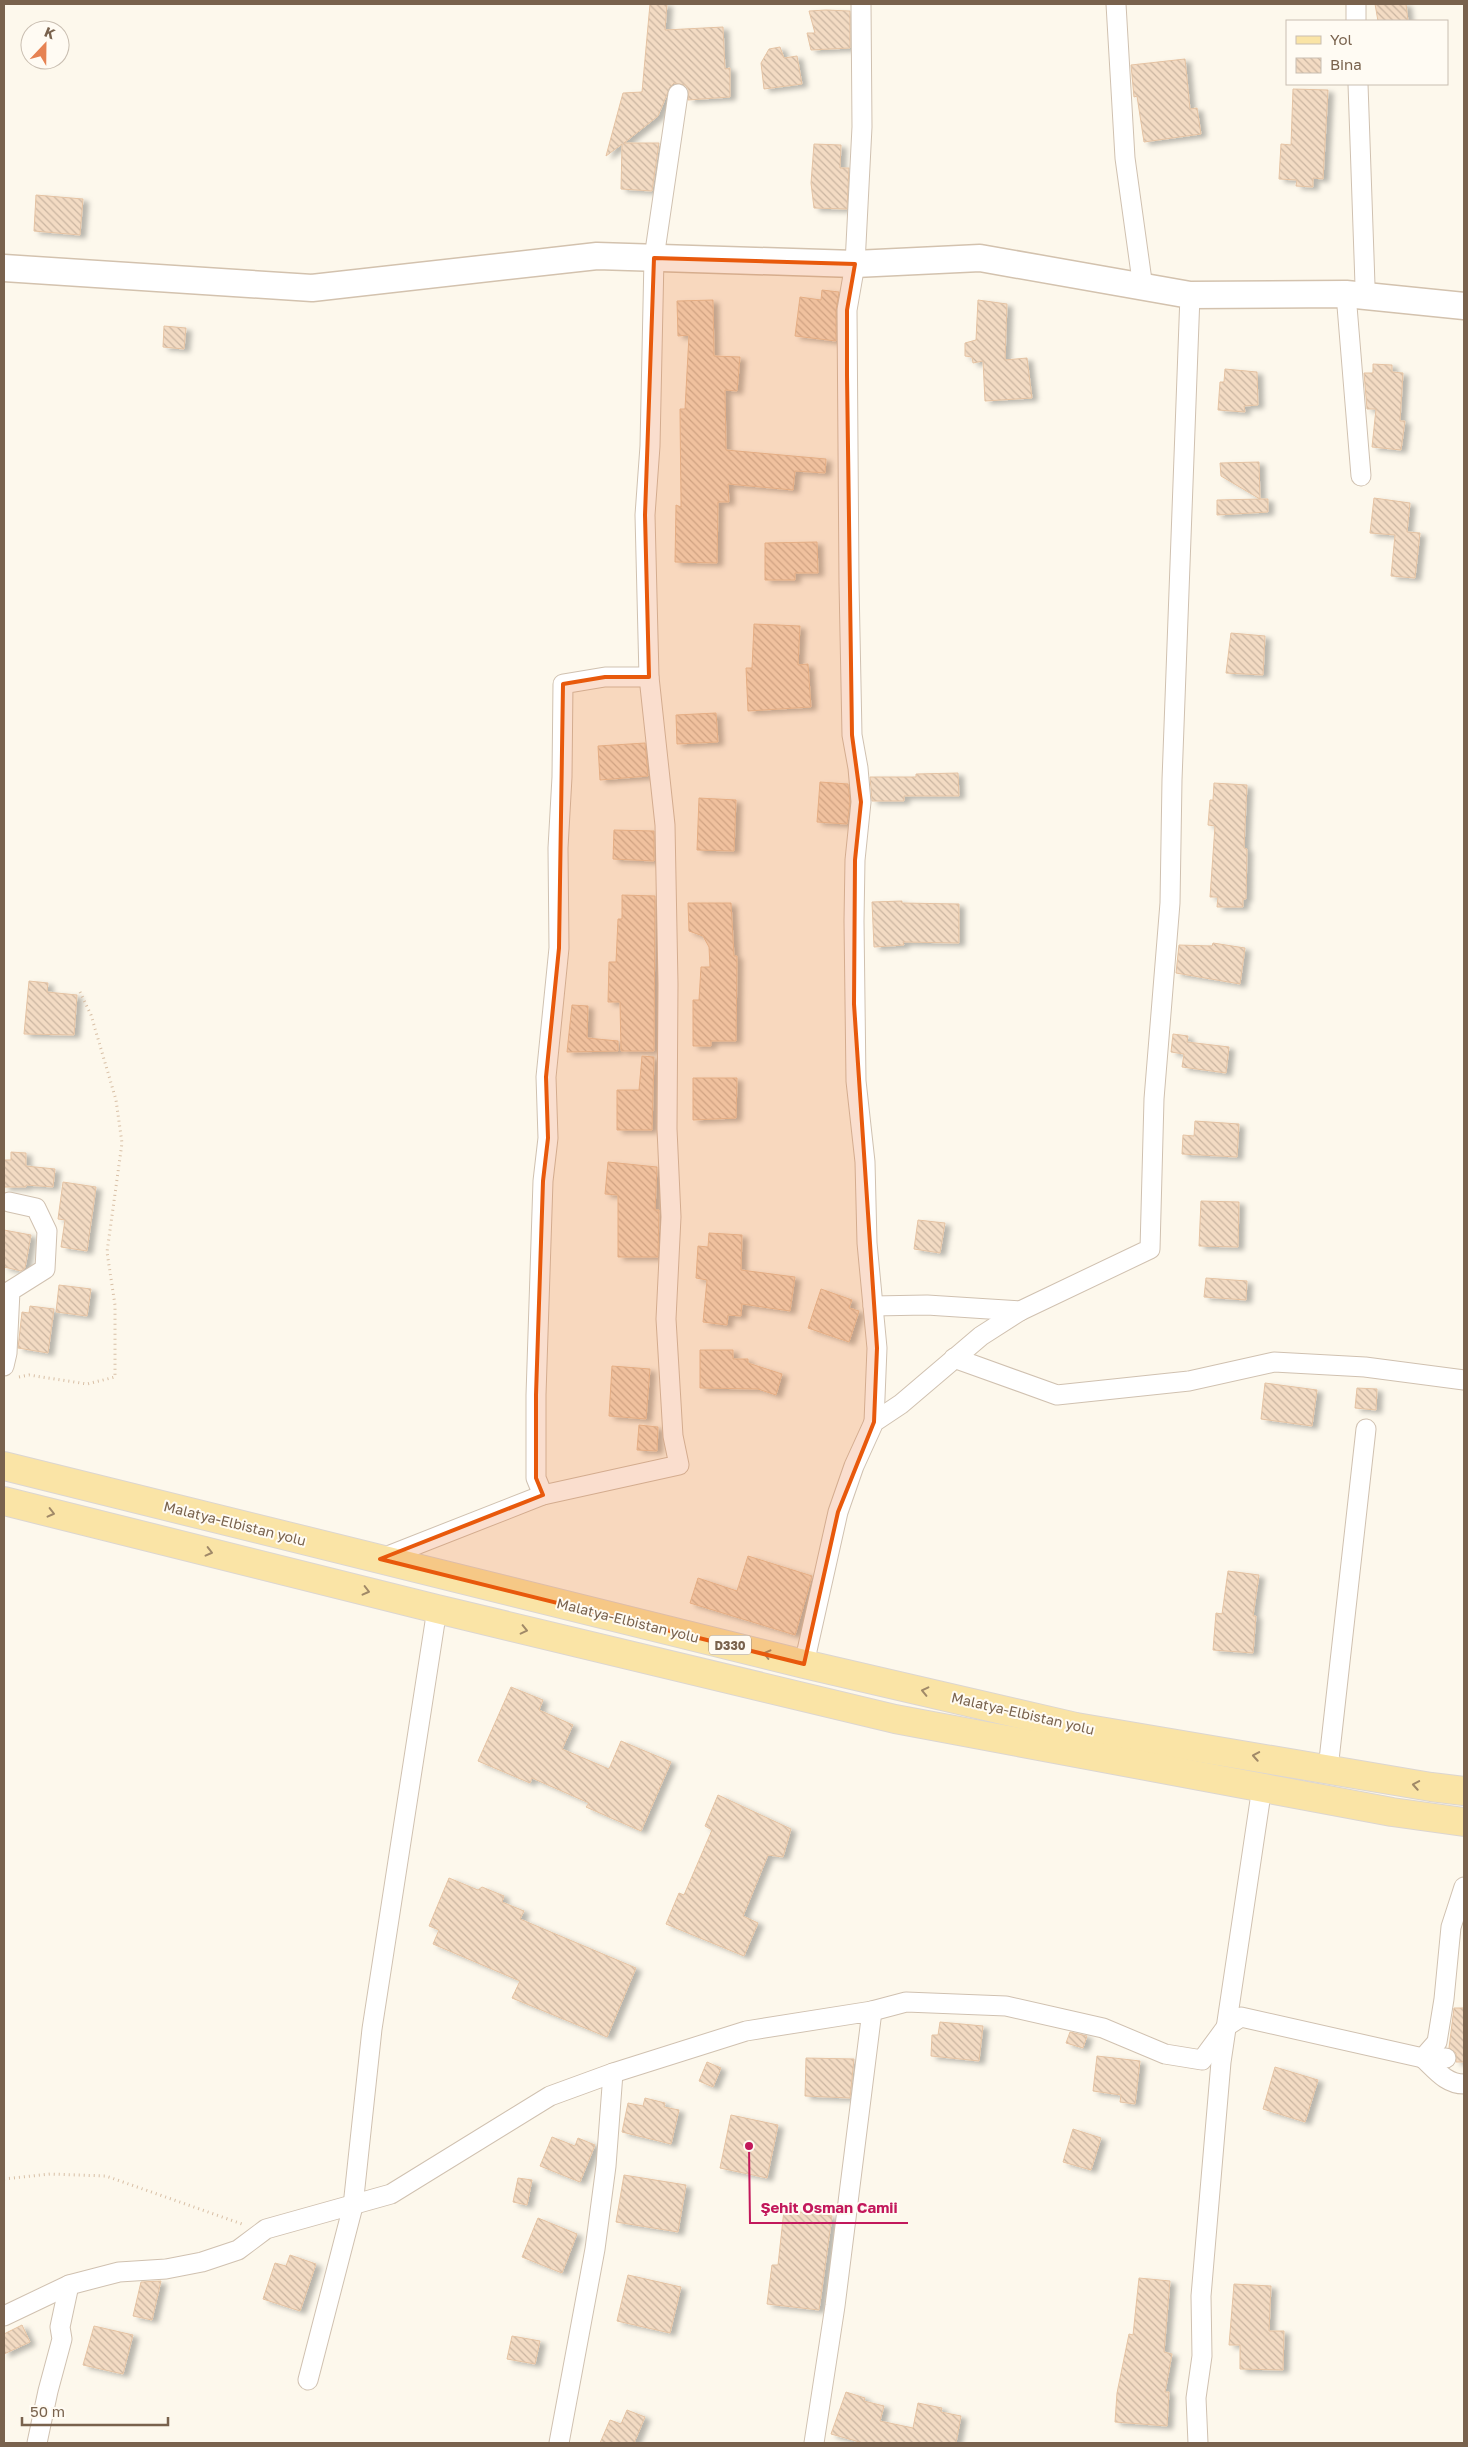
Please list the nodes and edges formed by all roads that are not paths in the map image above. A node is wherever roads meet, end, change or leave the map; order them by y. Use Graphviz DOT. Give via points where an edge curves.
graph roads {
  1 [pos="861,4"];
  2 [pos="1116,4"];
  3 [pos="1356,4"];
  4 [pos="1356,20"];
  5 [pos="1358,85"];
  6 [pos="678,94"];
  7 [pos="654,258"];
  8 [pos="855,264"];
  9 [pos="4,268"];
  10 [pos="1143,288"];
  11 [pos="1190,295"];
  12 [pos="1354,295"];
  13 [pos="1464,306"];
  14 [pos="1361,476"];
  15 [pos="650,676"];
  16 [pos="9,1202"];
  17 [pos="873,1306"];
  18 [pos="1020,1311"];
  19 [pos="954,1358"];
  20 [pos="8,1372"];
  21 [pos="1464,1380"];
  22 [pos="874,1422"];
  23 [pos="1366,1429"];
  24 [pos="4,1466"];
  25 [pos="542,1495"];
  26 [pos="4,1501"];
  27 [pos="380,1559"];
  28 [pos="438,1609"];
  29 [pos="804,1664"];
  30 [pos="1328,1769"];
  31 [pos="1262,1787"];
  32 [pos="1464,1791"];
  33 [pos="1464,1822"];
  34 [pos="1464,1887"];
  35 [pos="872,2011"];
  36 [pos="1228,2026"];
  37 [pos="1423,2058"];
  38 [pos="1446,2058"];
  39 [pos="613,2073"];
  40 [pos="1464,2084"];
  41 [pos="353,2206"];
  42 [pos="69,2285"];
  43 [pos="4,2316"];
  44 [pos="308,2380"];
  45 [pos="37,2443"];
  46 [pos="558,2443"];
  47 [pos="814,2443"];
  48 [pos="1198,2443"];
  1 -- 8 [label="street" via="862,127"];
  2 -- 10 [label="street" via="1125,158"];
  3 -- 4 [label="street"];
  5 -- 12 [label="street" via="1365,285"];
  6 -- 7 [label="street"];
  7 -- 8 [label="street"];
  7 -- 9 [label="street" via="597,256 312,288"];
  7 -- 15 [label="street" via="650,446 645,514"];
  8 -- 10 [label="street" via="980,258"];
  8 -- 17 [label="street" via="847,310 852,735 861,802 856,860 854,1004 856,1081 865,1162"];
  10 -- 11 [label="street"];
  11 -- 12 [label="street"];
  11 -- 18 [label="street" via="1170,904 1154,1099 1150,1248"];
  12 -- 13 [label="street"];
  12 -- 14 [label="street"];
  15 -- 25 [label="street" via="606,677 563,684 558,848 559,948 546,1078 548,1138 543,1181 536,1395 536,1478"];
  15 -- 25 [label="street" via="665,825 666,1129 671,1217 666,1320 673,1436 679,1465"];
  16 -- 20 [label="street" via="36,1208 47,1231 45,1269 10,1291"];
  17 -- 18 [label="street" via="927,1305"];
  17 -- 22 [label="street" via="877,1348"];
  18 -- 19 [label="street" via="980,1336"];
  19 -- 21 [label="street" via="1058,1395 1189,1381 1274,1362 1365,1368"];
  19 -- 22 [label="street" via="901,1404"];
  22 -- 29 [label="street" via="838,1512"];
  23 -- 30 [label="street"];
  24 -- 27 [label="main road, Malatya-Elbistan yolu / D330"];
  25 -- 27 [label="street"];
  26 -- 28 [label="main road, Malatya-Elbistan yolu / D330, one-way"];
  29 -- 27 [label="main road, Malatya-Elbistan yolu / D330, one-way"];
  28 -- 31 [label="main road, Malatya-Elbistan yolu / D330, one-way" via="895,1719"];
  28 -- 41 [label="street" via="372,2029"];
  30 -- 29 [label="main road, Malatya-Elbistan yolu / D330, one-way" via="1076,1727"];
  32 -- 30 [label="main road, Malatya-Elbistan yolu / D330, one-way"];
  31 -- 33 [label="main road, Malatya-Elbistan yolu / D330"];
  31 -- 36 [label="street"];
  34 -- 37 [label="street" via="1451,1927 1436,2042"];
  35 -- 36 [label="street" via="906,2002 1006,2006 1104,2028 1165,2054 1202,2060"];
  35 -- 39 [label="street" via="746,2031"];
  35 -- 47 [label="street" via="835,2306"];
  36 -- 37 [label="street" via="1241,2017"];
  36 -- 48 [label="street" via="1220,2062 1201,2296 1202,2356 1196,2398"];
  37 -- 38 [label="street"];
  37 -- 40 [label="street" via="1454,2084"];
  39 -- 41 [label="street" via="550,2096 391,2194"];
  39 -- 46 [label="street" via="606,2166 594,2258"];
  41 -- 42 [label="street" via="266,2229 238,2250 202,2262 166,2269 119,2272"];
  41 -- 44 [label="street"];
  42 -- 43 [label="street"];
  42 -- 45 [label="street" via="60,2327 62,2339"];
}
